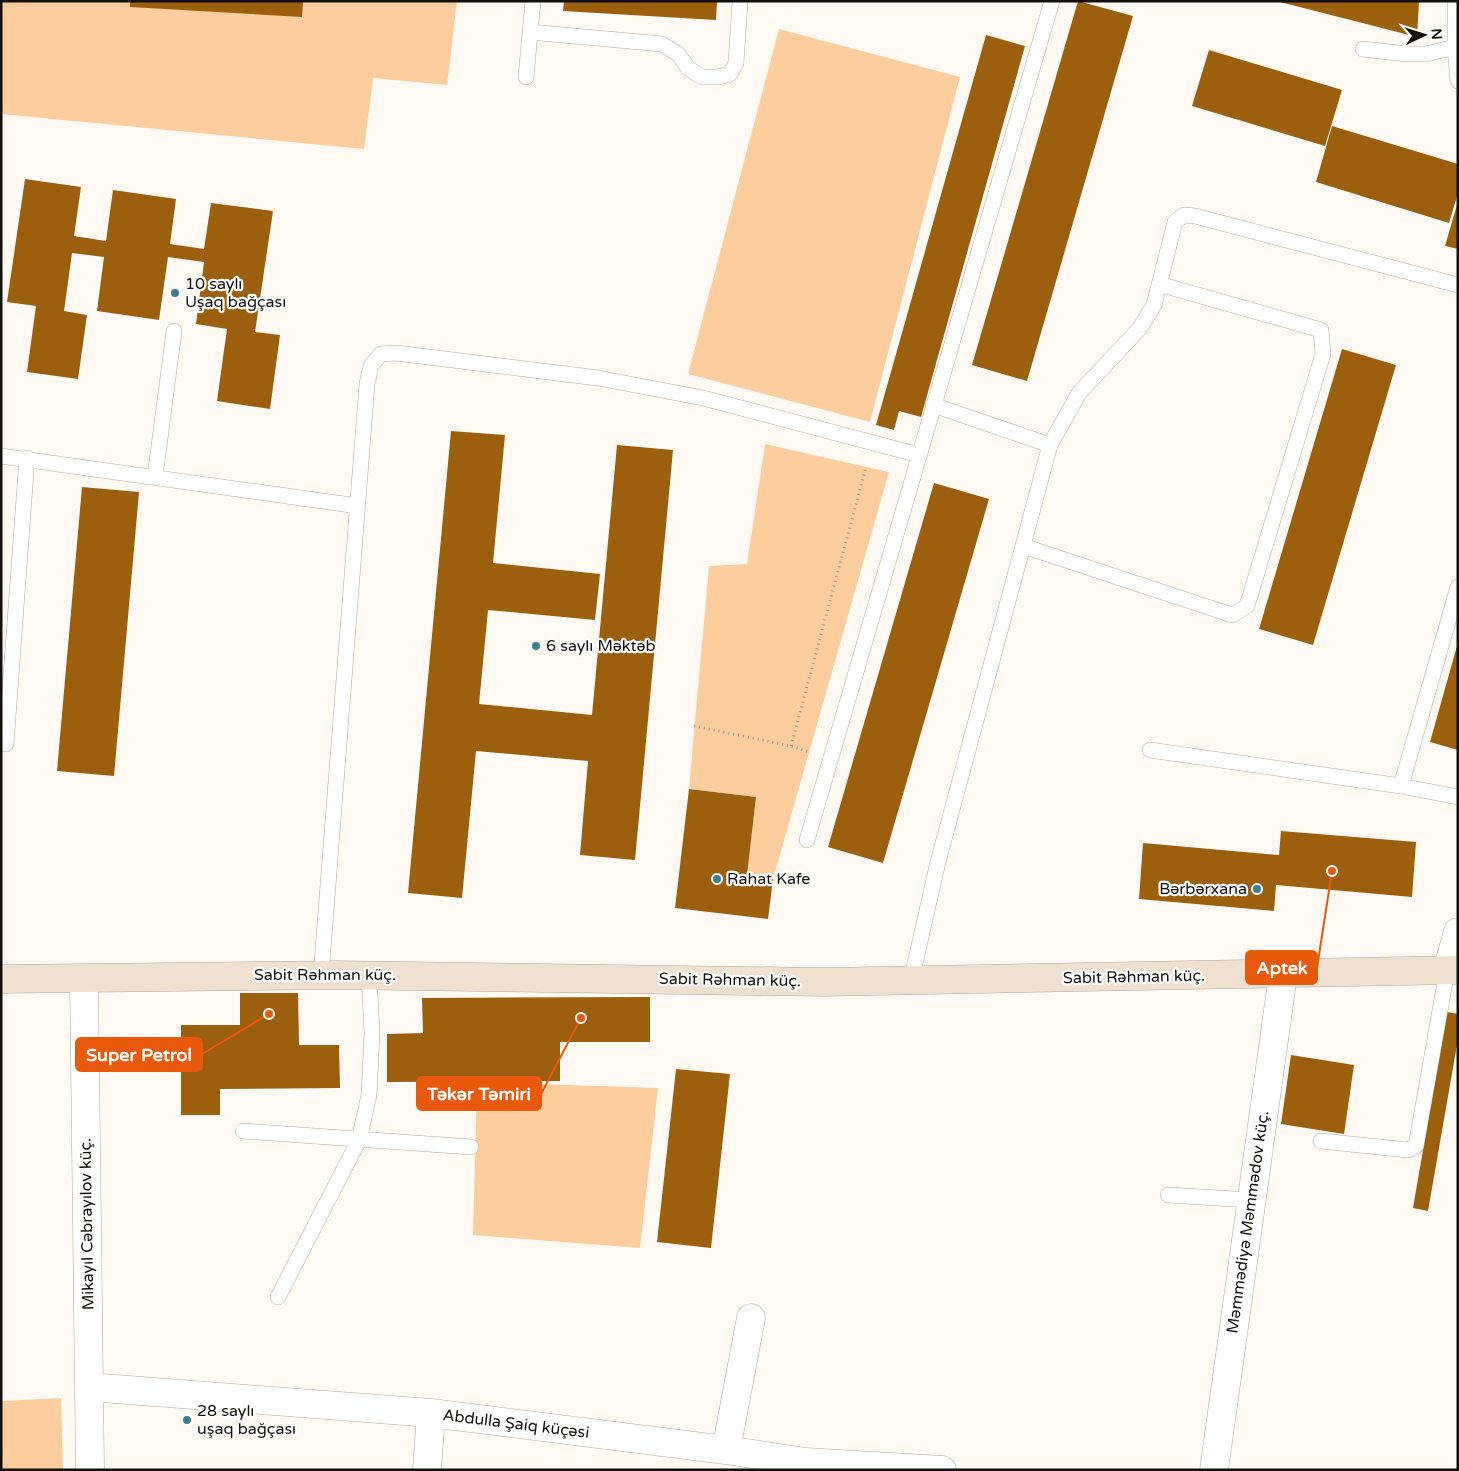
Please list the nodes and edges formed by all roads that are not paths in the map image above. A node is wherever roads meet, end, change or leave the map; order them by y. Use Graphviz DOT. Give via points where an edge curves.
graph roads {
  1 [pos="533,1"];
  2 [pos="740,1"];
  3 [pos="1052,1"];
  4 [pos="1455,1"];
  5 [pos="530,32"];
  6 [pos="1456,48"];
  7 [pos="1363,49"];
  8 [pos="526,76"];
  9 [pos="1458,81"];
  10 [pos="1159,284"];
  11 [pos="1458,285"];
  12 [pos="174,331"];
  13 [pos="933,406"];
  14 [pos="1050,445"];
  15 [pos="919,455"];
  16 [pos="1,456"];
  17 [pos="27,458"];
  18 [pos="155,477"];
  19 [pos="358,506"];
  20 [pos="1023,546"];
  21 [pos="1458,587"];
  22 [pos="6,744"];
  23 [pos="1150,750"];
  24 [pos="1402,786"];
  25 [pos="1458,797"];
  26 [pos="807,840"];
  27 [pos="1458,932"];
  28 [pos="1453,971"];
  29 [pos="321,975"];
  30 [pos="369,975"];
  31 [pos="1284,975"];
  32 [pos="84,979"];
  33 [pos="1,980"];
  34 [pos="911,981"];
  35 [pos="244,1131"];
  36 [pos="359,1140"];
  37 [pos="1322,1141"];
  38 [pos="471,1147"];
  39 [pos="1168,1195"];
  40 [pos="1251,1200"];
  41 [pos="278,1297"];
  42 [pos="751,1318"];
  43 [pos="89,1387"];
  44 [pos="431,1413"];
  45 [pos="726,1450"];
  46 [pos="805,1466"];
  47 [pos="90,1470"];
  48 [pos="427,1470"];
  49 [pos="942,1470"];
  50 [pos="1214,1470"];
  1 -- 5 [label="lane"];
  2 -- 5 [label="lane" via="736,63 730,74 719,77 702,76 689,69 678,54 662,44"];
  3 -- 13 [label="lane"];
  4 -- 6 [label="lane"];
  5 -- 8 [label="lane"];
  6 -- 7 [label="lane" via="1426,54"];
  6 -- 9 [label="lane"];
  10 -- 11 [label="lane" via="1175,222 1184,215"];
  10 -- 14 [label="lane" via="1154,305 1140,328 1079,394"];
  10 -- 20 [label="lane" via="1321,330 1323,354 1247,606 1232,615"];
  12 -- 18 [label="lane"];
  13 -- 14 [label="lane"];
  13 -- 15 [label="lane"];
  14 -- 20 [label="lane"];
  15 -- 19 [label="lane" via="703,398 598,378 389,353 381,354 371,366 367,384"];
  15 -- 26 [label="lane"];
  16 -- 17 [label="lane"];
  17 -- 18 [label="lane"];
  17 -- 22 [label="lane"];
  18 -- 19 [label="lane"];
  19 -- 29 [label="lane"];
  20 -- 34 [label="lane" via="938,862"];
  21 -- 24 [label="lane"];
  23 -- 24 [label="lane"];
  24 -- 25 [label="lane"];
  27 -- 28 [label="street"];
  28 -- 31 [label="main road, Sabit Rəhman küç."];
  28 -- 37 [label="lane" via="1416,1146 1408,1150"];
  29 -- 30 [label="main road, Sabit Rəhman küç."];
  29 -- 32 [label="main road, Sabit Rəhman küç."];
  30 -- 34 [label="main road, Sabit Rəhman küç."];
  30 -- 36 [label="lane" via="372,1033 369,1095"];
  31 -- 34 [label="main road, Sabit Rəhman küç."];
  31 -- 40 [label="street, Məmmədiyə Məmmədov küç."];
  32 -- 33 [label="main road, Sabit Rəhman küç."];
  32 -- 43 [label="street, Mikayıl Cəbrayılov küç."];
  35 -- 36 [label="lane"];
  36 -- 38 [label="lane"];
  36 -- 41 [label="lane"];
  39 -- 40 [label="lane"];
  40 -- 50 [label="street, Məmmədiyə Məmmədov küç."];
  42 -- 45 [label="street"];
  43 -- 44 [label="street, Abdulla Şaiq küçəsi"];
  43 -- 47 [label="street, Mikayıl Cəbrayılov küç."];
  44 -- 45 [label="street, Abdulla Şaiq küçəsi"];
  44 -- 48 [label="street"];
  45 -- 46 [label="street, Abdulla Şaiq küçəsi"];
  46 -- 49 [label="street, Abdulla Şaiq küçəsi"];
}
